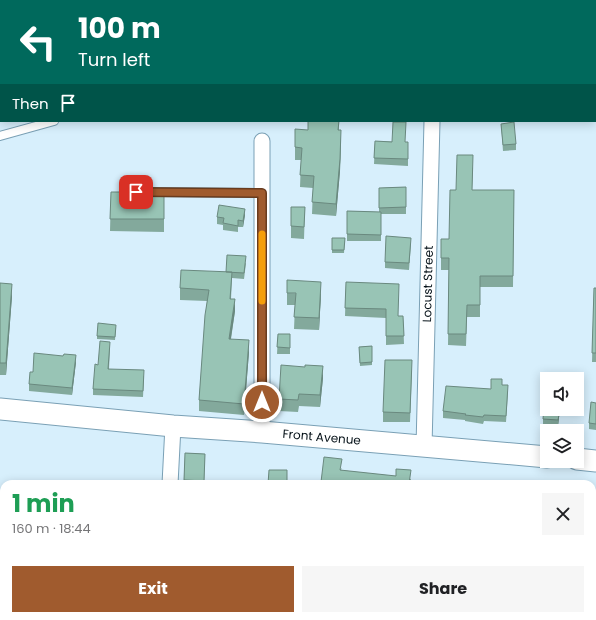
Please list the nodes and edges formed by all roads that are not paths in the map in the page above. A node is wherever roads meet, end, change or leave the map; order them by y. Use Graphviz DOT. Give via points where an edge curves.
graph roads {
  1 [pos="50,122"];
  2 [pos="432,122"];
  3 [pos="0,136"];
  4 [pos="262,141"];
  5 [pos="143,192"];
  6 [pos="262,193"];
  7 [pos="0,409"];
  8 [pos="173,426"];
  9 [pos="262,432"];
  10 [pos="424,447"];
  11 [pos="540,456"];
  12 [pos="584,460"];
  13 [pos="596,461"];
  14 [pos="170,480"];
  1 -- 3 [label="lane"];
  2 -- 10 [label="street, Locust Street"];
  4 -- 6 [label="street"];
  5 -- 6 [label="lane"];
  6 -- 9 [label="street"];
  7 -- 8 [label="street, Front Avenue"];
  8 -- 9 [label="street, Front Avenue"];
  8 -- 14 [label="street"];
  9 -- 10 [label="street, Front Avenue"];
  10 -- 11 [label="street, Front Avenue"];
  12 -- 13 [label="street"];
}
